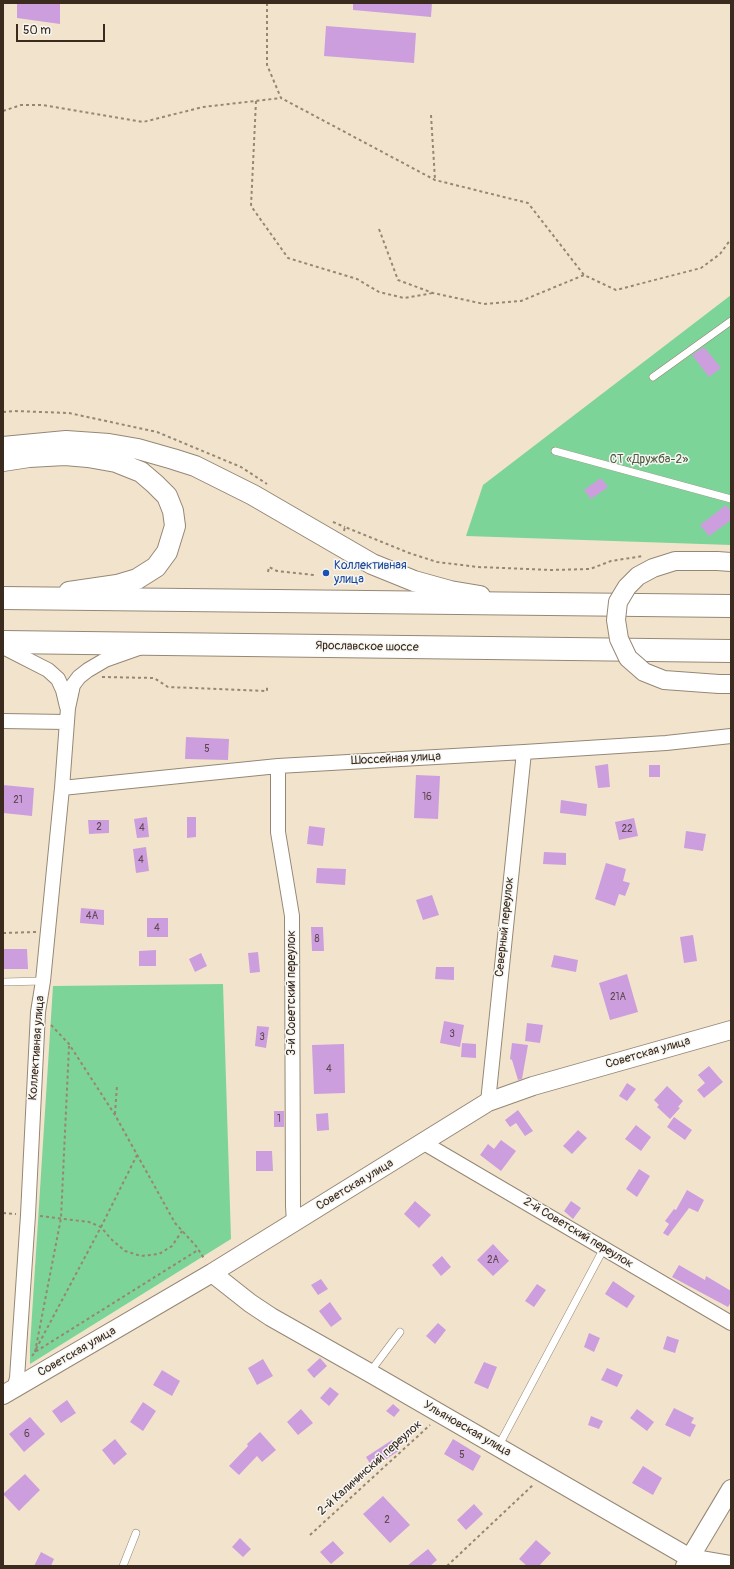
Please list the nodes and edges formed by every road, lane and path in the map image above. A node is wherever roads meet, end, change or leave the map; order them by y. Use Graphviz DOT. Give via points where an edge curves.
graph roads {
  1 [pos="267,3"];
  2 [pos="280,98"];
  3 [pos="256,101"];
  4 [pos="3,111"];
  5 [pos="431,115"];
  6 [pos="435,180"];
  7 [pos="378,229"];
  8 [pos="731,239"];
  9 [pos="584,275"];
  10 [pos="433,293"];
  11 [pos="731,320"];
  12 [pos="653,377"];
  13 [pos="3,447"];
  14 [pos="555,451"];
  15 [pos="3,461"];
  16 [pos="731,499"];
  17 [pos="342,534"];
  18 [pos="648,555"];
  19 [pos="724,561"];
  20 [pos="268,572"];
  21 [pos="314,575"];
  22 [pos="3,598"];
  23 [pos="27,599"];
  24 [pos="541,604"];
  25 [pos="731,606"];
  26 [pos="3,642"];
  27 [pos="149,644"];
  28 [pos="3,647"];
  29 [pos="731,651"];
  30 [pos="96,676"];
  31 [pos="725,684"];
  32 [pos="267,685"];
  33 [pos="68,708"];
  34 [pos="3,721"];
  35 [pos="66,722"];
  36 [pos="731,736"];
  37 [pos="524,752"];
  38 [pos="278,766"];
  39 [pos="62,788"];
  40 [pos="47,932"];
  41 [pos="3,933"];
  42 [pos="3,982"];
  43 [pos="43,982"];
  44 [pos="38,1012"];
  45 [pos="731,1030"];
  46 [pos="69,1044"];
  47 [pos="117,1085"];
  48 [pos="488,1102"];
  49 [pos="115,1115"];
  50 [pos="424,1143"];
  51 [pos="137,1155"];
  52 [pos="28,1215"];
  53 [pos="61,1218"];
  54 [pos="294,1222"];
  55 [pos="101,1227"];
  56 [pos="182,1231"];
  57 [pos="604,1248"];
  58 [pos="198,1250"];
  59 [pos="212,1273"];
  60 [pos="731,1323"];
  61 [pos="400,1332"];
  62 [pos="35,1352"];
  63 [pos="370,1373"];
  64 [pos="12,1387"];
  65 [pos="442,1415"];
  66 [pos="498,1448"];
  67 [pos="546,1473"];
  68 [pos="731,1489"];
  69 [pos="136,1533"];
  70 [pos="310,1535"];
  71 [pos="688,1562"];
  72 [pos="731,1565"];
  73 [pos="123,1566"];
  74 [pos="447,1566"];
  1 -- 2 [label="path" via="267,65"];
  2 -- 3 [label="path"];
  2 -- 6 [label="path"];
  3 -- 4 [label="path" via="202,107 143,122 42,105 21,105"];
  3 -- 10 [label="path" via="251,206 288,258 357,279 379,292 404,298"];
  5 -- 6 [label="path"];
  6 -- 9 [label="path" via="528,203"];
  7 -- 10 [label="path" via="398,280"];
  8 -- 9 [label="path" via="720,254 701,268 616,290"];
  9 -- 10 [label="path" via="521,301 484,304"];
  11 -- 12 [label="lane"];
  13 -- 24 [label="main road" via="66,441 109,444 173,459 195,466 253,496 372,564 414,581 450,591"];
  14 -- 16 [label="lane"];
  15 -- 23 [label="main road" via="65,455 116,462 141,472 155,484 167,496 173,511 175,526 167,552 156,567 137,579 117,585"];
  17 -- 18 [label="path" via="345,527 437,562 478,567 590,569 611,561"];
  19 -- 31 [label="street, bridge" via="674,562 653,568 638,576 627,587 618,602 616,620 619,639 628,658 644,672 664,680"];
  20 -- 21 [label="path" via="269,567 277,571"];
  22 -- 23 [label="highway"];
  23 -- 24 [label="highway"];
  24 -- 25 [label="highway"];
  26 -- 27 [label="highway, Ярославское шоссе"];
  27 -- 29 [label="highway, Ярославское шоссе"];
  27 -- 33 [label="street, Коллективная улица" via="105,660 79,677 74,685"];
  28 -- 33 [label="street, Коллективная улица" via="48,670 58,679"];
  30 -- 32 [label="path" via="154,678 168,687 267,691"];
  33 -- 35 [label="street, Коллективная улица"];
  34 -- 35 [label="street"];
  35 -- 39 [label="street, Коллективная улица"];
  36 -- 37 [label="street, Шоссейная улица"];
  37 -- 38 [label="street, Шоссейная улица"];
  37 -- 48 [label="street, Северный переулок"];
  38 -- 39 [label="street, Шоссейная улица"];
  38 -- 54 [label="street, 3-й Советский переулок" via="278,832 292,916"];
  39 -- 40 [label="street, Коллективная улица"];
  40 -- 41 [label="path"];
  40 -- 43 [label="street, Коллективная улица"];
  42 -- 43 [label="lane"];
  43 -- 44 [label="street, Коллективная улица"];
  44 -- 46 [label="path"];
  44 -- 52 [label="street, Коллективная улица"];
  45 -- 48 [label="street, Советская улица" via="533,1086"];
  46 -- 49 [label="path"];
  46 -- 53 [label="path"];
  47 -- 49 [label="path"];
  48 -- 50 [label="street, Советская улица"];
  49 -- 51 [label="path"];
  50 -- 54 [label="street, Советская улица"];
  50 -- 57 [label="street, 2-й Советский переулок"];
  51 -- 55 [label="path"];
  51 -- 56 [label="path"];
  52 -- 53 [label="path"];
  52 -- 64 [label="street, Коллективная улица"];
  53 -- 55 [label="path" via="89,1222"];
  53 -- 62 [label="path"];
  54 -- 59 [label="street, Советская улица"];
  55 -- 56 [label="path" via="125,1251 141,1256 159,1254 172,1246"];
  55 -- 62 [label="path"];
  56 -- 58 [label="path"];
  57 -- 60 [label="street, 2-й Советский переулок"];
  57 -- 66 [label="lane"];
  58 -- 59 [label="path"];
  58 -- 62 [label="path"];
  59 -- 63 [label="street, Ульяновская улица" via="250,1304"];
  59 -- 64 [label="street, Советская улица"];
  61 -- 63 [label="lane"];
  62 -- 64 [label="path"];
  63 -- 65 [label="street, Ульяновская улица"];
  65 -- 66 [label="street, Ульяновская улица"];
  65 -- 70 [label="path, 2-й Калининский переулок"];
  66 -- 67 [label="street, Ульяновская улица"];
  67 -- 71 [label="street, Ульяновская улица"];
  67 -- 74 [label="path"];
  68 -- 71 [label="street"];
  69 -- 73 [label="lane"];
  71 -- 72 [label="street, Ульяновская улица"];
}
